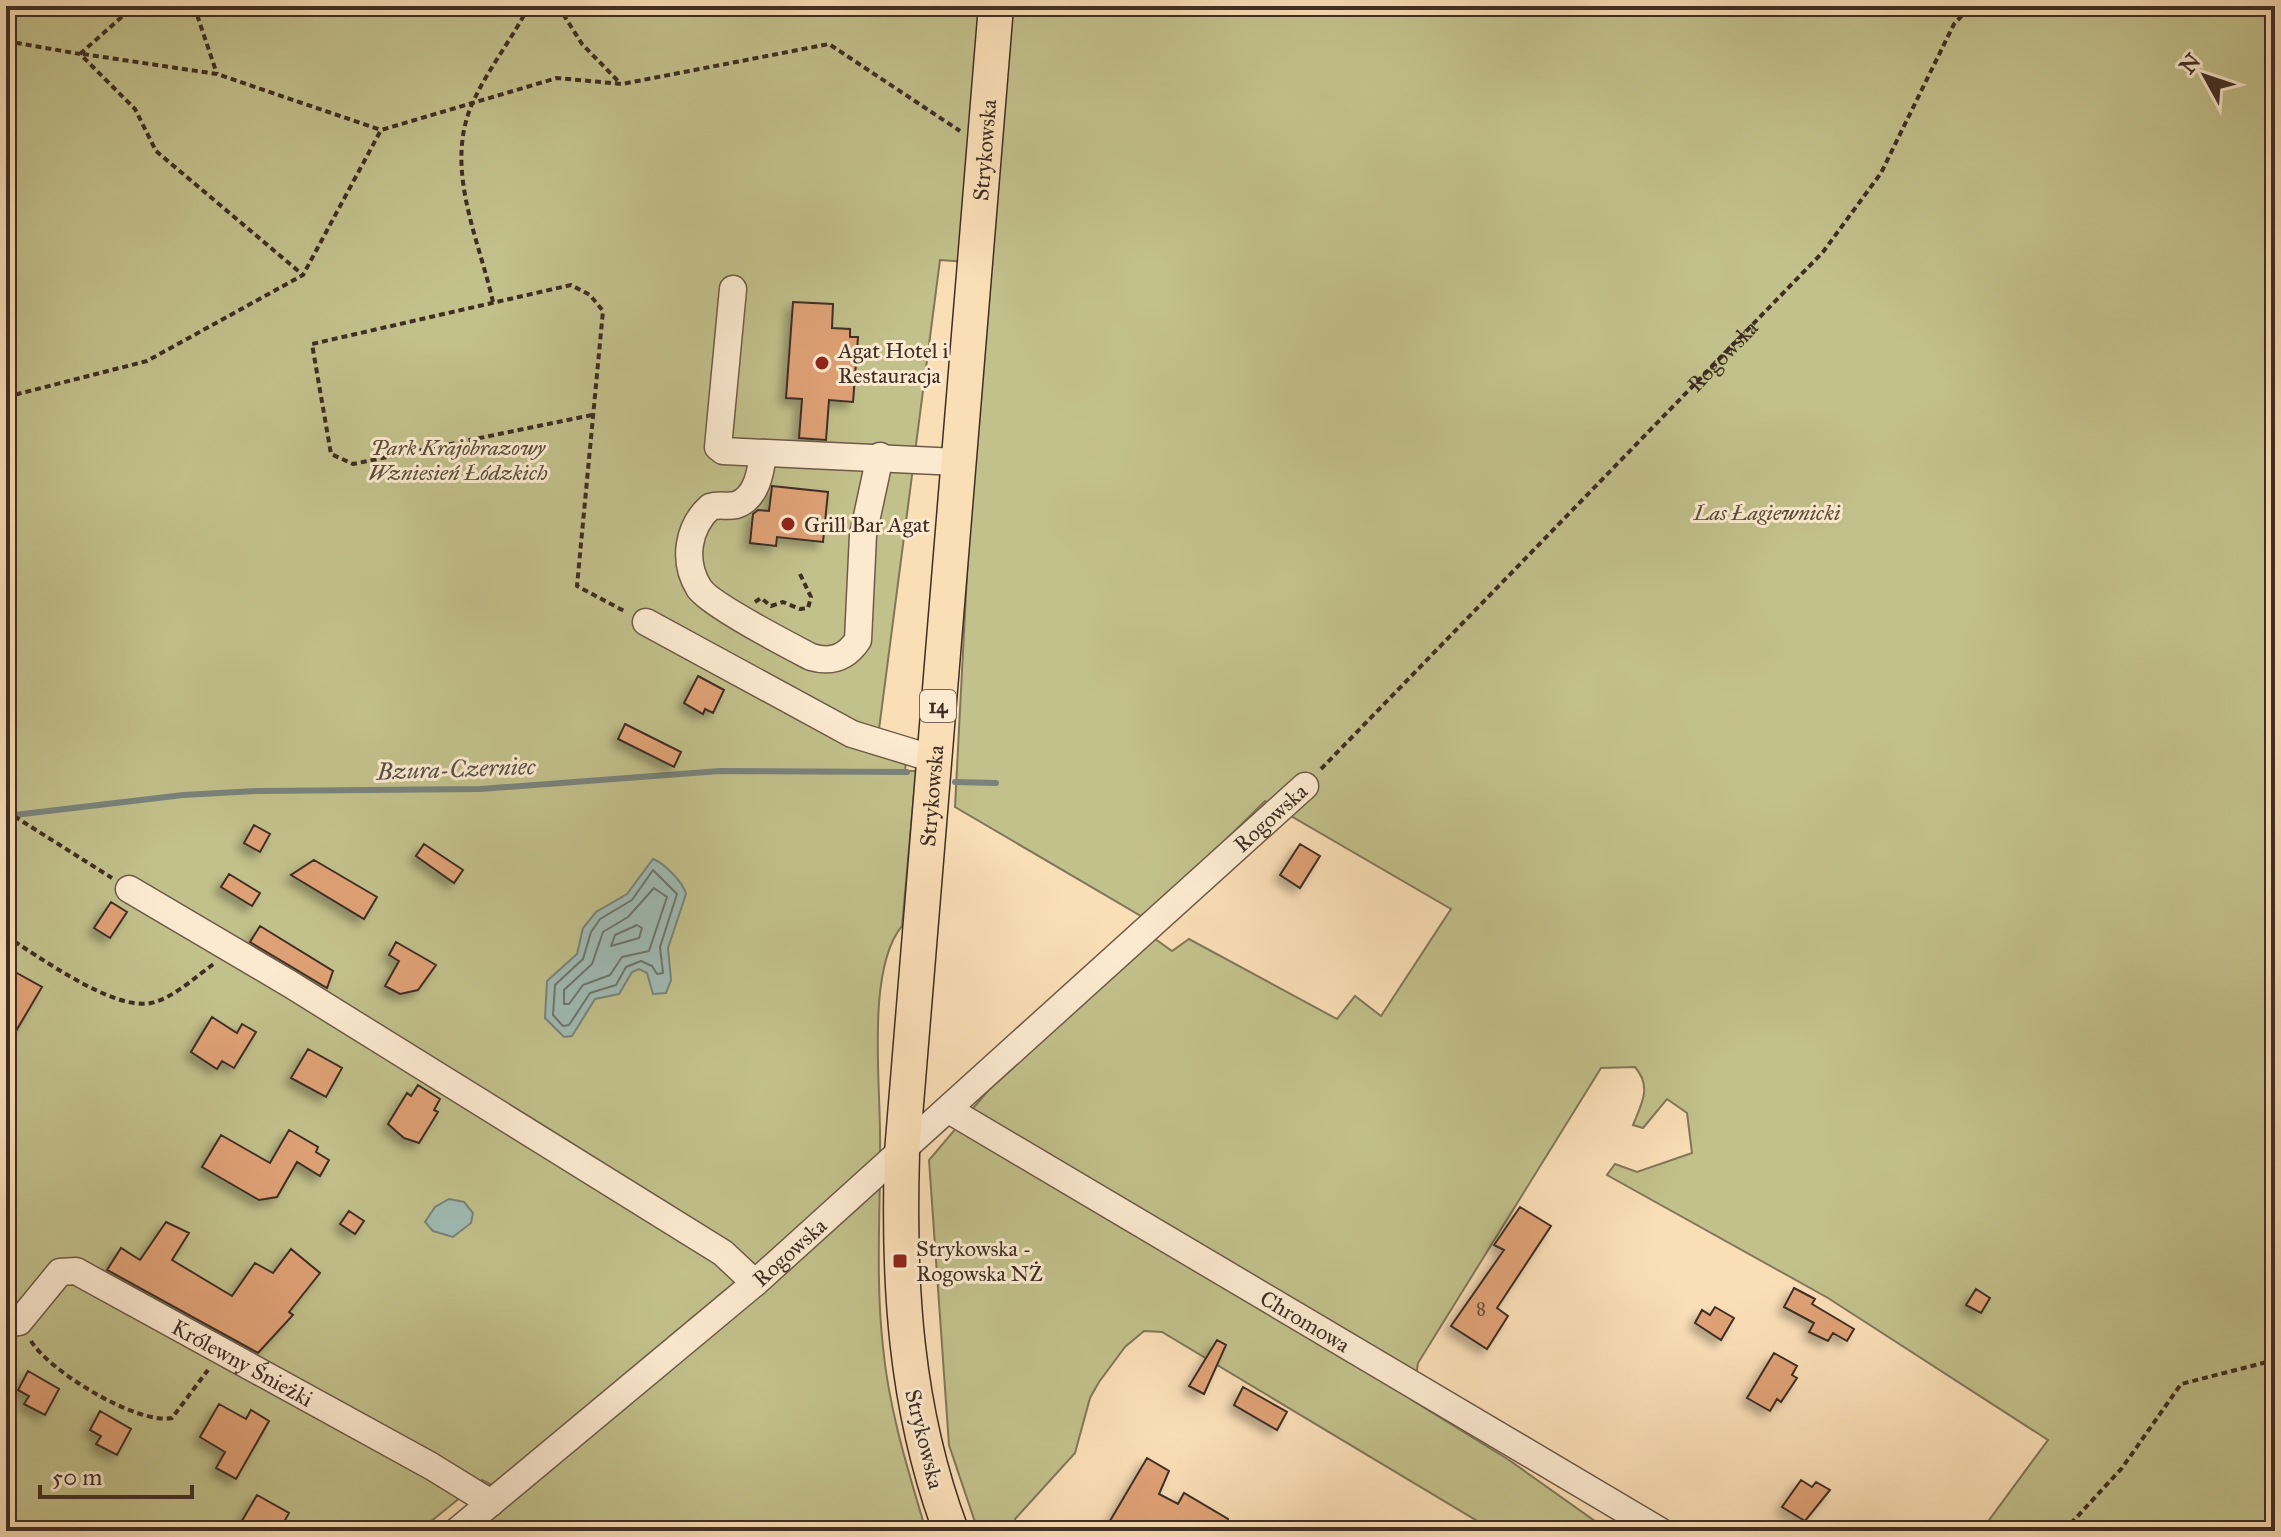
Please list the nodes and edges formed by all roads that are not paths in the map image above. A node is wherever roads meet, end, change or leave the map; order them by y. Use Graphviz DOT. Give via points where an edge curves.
graph roads {
  1 [pos="996,6"];
  2 [pos="733,289"];
  3 [pos="763,453"];
  4 [pos="880,456"];
  5 [pos="958,462"];
  6 [pos="646,622"];
  7 [pos="934,759"];
  8 [pos="1305,786"];
  9 [pos="129,889"];
  10 [pos="949,1110"];
  11 [pos="902,1153"];
  12 [pos="755,1283"];
  13 [pos="12,1323"];
  14 [pos="491,1503"];
  15 [pos="457,1531"];
  16 [pos="951,1531"];
  17 [pos="1660,1531"];
  1 -- 5 [label="main road, Strykowska / 14"];
  2 -- 3 [label="street" via="716,443 723,451"];
  3 -- 4 [label="street"];
  3 -- 4 [label="street" via="749,496 732,506 710,507 699,517 690,537 692,565 699,588 811,657 826,661 840,658 858,640 863,535"];
  4 -- 5 [label="street"];
  5 -- 7 [label="main road, Strykowska / 14"];
  6 -- 7 [label="street" via="852,734"];
  7 -- 11 [label="main road, Strykowska / 14"];
  8 -- 10 [label="street, Rogowska"];
  9 -- 12 [label="street" via="723,1253"];
  10 -- 11 [label="street, Rogowska"];
  10 -- 17 [label="street, Chromowa"];
  11 -- 12 [label="street, Rogowska"];
  11 -- 16 [label="main road, Strykowska / 14" via="899,1235 906,1341 918,1419"];
  12 -- 14 [label="street, Rogowska"];
  13 -- 14 [label="street, Królewny Śnieżki" via="60,1272 76,1271"];
  14 -- 15 [label="street, Rogowska"];
}
